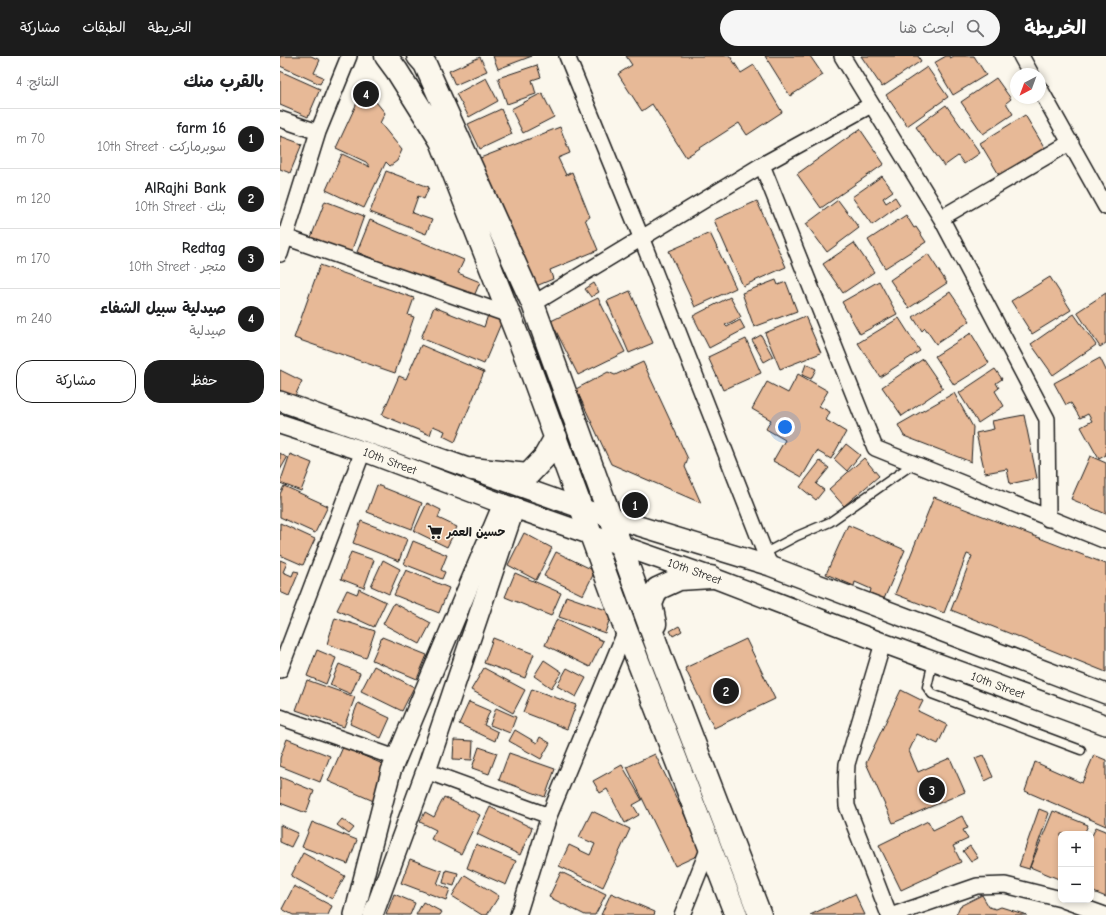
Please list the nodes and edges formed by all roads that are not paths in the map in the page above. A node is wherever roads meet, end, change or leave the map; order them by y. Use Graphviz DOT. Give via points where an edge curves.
graph roads {
  1 [pos="349,56"];
  2 [pos="386,56"];
  3 [pos="567,56"];
  4 [pos="842,56"];
  5 [pos="1021,56"];
  6 [pos="422,59"];
  7 [pos="1028,68"];
  8 [pos="1046,99"];
  9 [pos="872,105"];
  10 [pos="280,119"];
  11 [pos="318,132"];
  12 [pos="1071,142"];
  13 [pos="762,165"];
  14 [pos="1106,206"];
  15 [pos="941,218"];
  16 [pos="285,237"];
  17 [pos="642,237"];
  18 [pos="280,254"];
  19 [pos="533,304"];
  20 [pos="509,315"];
  21 [pos="280,401"];
  22 [pos="280,424"];
  23 [pos="556,437"];
  24 [pos="363,451"];
  25 [pos="913,464"];
  26 [pos="472,470"];
  27 [pos="509,506"];
  28 [pos="583,509"];
  29 [pos="608,516"];
  30 [pos="1048,519"];
  31 [pos="591,535"];
  32 [pos="1106,541"];
  33 [pos="621,546"];
  34 [pos="767,559"];
  35 [pos="711,577"];
  36 [pos="626,630"];
  37 [pos="883,643"];
  38 [pos="661,657"];
  39 [pos="933,661"];
  40 [pos="280,670"];
  41 [pos="1106,694"];
  42 [pos="280,717"];
  43 [pos="1106,725"];
  44 [pos="1081,750"];
  45 [pos="396,758"];
  46 [pos="426,771"];
  47 [pos="550,816"];
  48 [pos="709,847"];
  49 [pos="1058,899"];
  50 [pos="1066,903"];
  51 [pos="1076,910"];
  52 [pos="354,915"];
  53 [pos="373,915"];
  54 [pos="518,915"];
  55 [pos="682,915"];
  56 [pos="736,915"];
  57 [pos="760,915"];
  58 [pos="889,915"];
  59 [pos="893,915"];
  60 [pos="1105,915"];
  1 -- 11 [label="street"];
  2 -- 20 [label="main road" via="440,141"];
  3 -- 17 [label="street"];
  4 -- 9 [label="street"];
  5 -- 7 [label="street"];
  6 -- 19 [label="main road"];
  8 -- 12 [label="street"];
  9 -- 13 [label="street"];
  9 -- 15 [label="street"];
  10 -- 11 [label="street"];
  11 -- 16 [label="street"];
  12 -- 14 [label="street"];
  12 -- 15 [label="street"];
  13 -- 17 [label="street"];
  13 -- 25 [label="street" via="875,448"];
  15 -- 30 [label="street" via="1047,419"];
  16 -- 18 [label="street"];
  16 -- 20 [label="street"];
  17 -- 19 [label="street"];
  17 -- 34 [label="street"];
  19 -- 29 [label="main road"];
  20 -- 23 [label="main road"];
  21 -- 26 [label="street, 10th Street"];
  22 -- 24 [label="street, 10th Street"];
  23 -- 26 [label="main road" via="544,458 528,476"];
  23 -- 28 [label="main road"];
  24 -- 27 [label="street, 10th Street"];
  24 -- 40 [label="street"];
  25 -- 30 [label="street"];
  25 -- 34 [label="lane" via="830,522 797,536"];
  26 -- 28 [label="street, 10th Street"];
  27 -- 31 [label="street, 10th Street"];
  27 -- 45 [label="street"];
  27 -- 46 [label="street"];
  28 -- 29 [label="street, 10th Street"];
  28 -- 31 [label="main road"];
  29 -- 33 [label="main road"];
  29 -- 34 [label="street, 10th Street"];
  30 -- 32 [label="street"];
  31 -- 33 [label="street, 10th Street"];
  31 -- 36 [label="main road"];
  33 -- 35 [label="street, 10th Street"];
  33 -- 38 [label="main road"];
  34 -- 41 [label="street, 10th Street"];
  35 -- 37 [label="street, 10th Street"];
  35 -- 38 [label="main road" via="679,579 657,589 651,604"];
  36 -- 47 [label="street"];
  36 -- 48 [label="main road"];
  37 -- 39 [label="street, 10th Street"];
  37 -- 58 [label="street" via="847,764 846,783 847,806"];
  38 -- 57 [label="main road"];
  39 -- 43 [label="street, 10th Street"];
  39 -- 44 [label="lane" via="927,687 932,694"];
  42 -- 45 [label="street"];
  45 -- 52 [label="street"];
  46 -- 47 [label="street"];
  46 -- 53 [label="street"];
  47 -- 54 [label="street"];
  48 -- 55 [label="street"];
  48 -- 56 [label="main road"];
  49 -- 59 [label="street" via="1005,885 977,886"];
  50 -- 51 [label="street"];
  51 -- 60 [label="street"];
}
